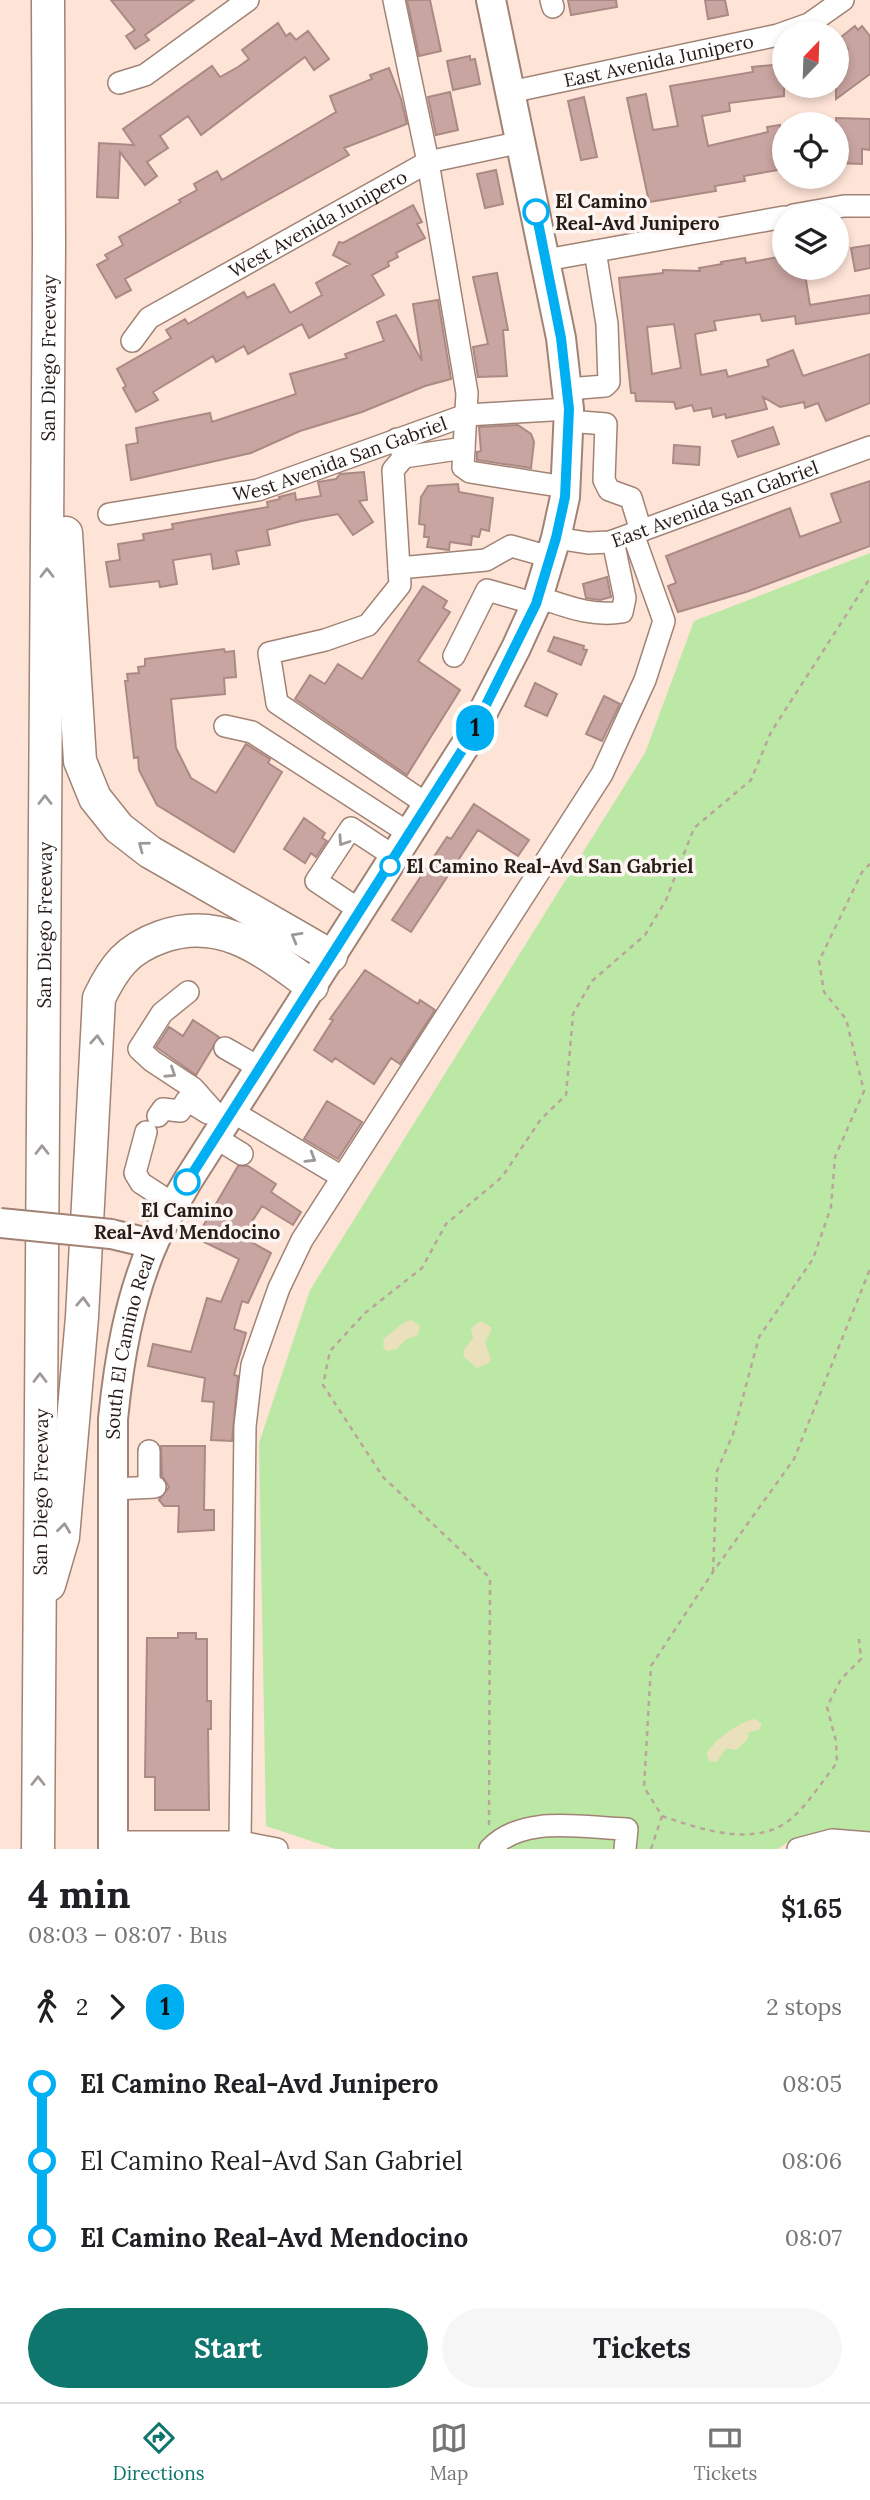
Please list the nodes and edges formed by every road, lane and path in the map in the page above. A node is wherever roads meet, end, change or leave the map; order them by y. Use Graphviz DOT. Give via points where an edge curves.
graph roads {
  1 [pos="48,0"];
  2 [pos="66,0"];
  3 [pos="248,0"];
  4 [pos="394,0"];
  5 [pos="491,0"];
  6 [pos="843,0"];
  7 [pos="119,83"];
  8 [pos="510,92"];
  9 [pos="522,142"];
  10 [pos="428,162"];
  11 [pos="47,183"];
  12 [pos="849,206"];
  13 [pos="870,206"];
  14 [pos="772,219"];
  15 [pos="50,245"];
  16 [pos="595,251"];
  17 [pos="546,260"];
  18 [pos="132,341"];
  19 [pos="568,406"];
  20 [pos="466,415"];
  21 [pos="870,447"];
  22 [pos="400,448"];
  23 [pos="464,448"];
  24 [pos="565,487"];
  25 [pos="109,514"];
  26 [pos="626,540"];
  27 [pos="553,548"];
  28 [pos="399,568"];
  29 [pos="870,578"];
  30 [pos="537,600"];
  31 [pos="638,614"];
  32 [pos="454,656"];
  33 [pos="225,726"];
  34 [pos="428,804"];
  35 [pos="410,834"];
  36 [pos="395,858"];
  37 [pos="870,864"];
  38 [pos="361,911"];
  39 [pos="331,956"];
  40 [pos="312,985"];
  41 [pos="188,992"];
  42 [pos="225,1048"];
  43 [pos="260,1068"];
  44 [pos="225,1125"];
  45 [pos="242,1154"];
  46 [pos="342,1177"];
  47 [pos="174,1205"];
  48 [pos="0,1223"];
  49 [pos="153,1244"];
  50 [pos="870,1269"];
  51 [pos="149,1451"];
  52 [pos="114,1489"];
  53 [pos="713,1572"];
  54 [pos="38,1617"];
  55 [pos="859,1639"];
  56 [pos="662,1816"];
  57 [pos="489,1826"];
  58 [pos="240,1842"];
  59 [pos="870,1843"];
  60 [pos="113,1846"];
  61 [pos="38,1849"];
  62 [pos="277,1849"];
  63 [pos="490,1849"];
  64 [pos="625,1849"];
  65 [pos="651,1849"];
  66 [pos="799,1849"];
  1 -- 11 [label="highway, San Diego Freeway"];
  2 -- 11 [label="highway"];
  3 -- 7 [label="street" via="145,75"];
  4 -- 10 [label="street"];
  5 -- 8 [label="main road, South El Camino Real"];
  6 -- 8 [label="street, East Avenida Junipero" via="809,24 778,35"];
  8 -- 9 [label="main road, South El Camino Real"];
  9 -- 10 [label="street, West Avenida Junipero"];
  9 -- 17 [label="main road, South El Camino Real"];
  10 -- 18 [label="street, West Avenida Junipero" via="149,318"];
  10 -- 20 [label="street" via="467,393"];
  11 -- 15 [label="highway, San Diego Freeway"];
  12 -- 13 [label="street"];
  14 -- 16 [label="street"];
  39 -- 15 [label="highway, one-way" via="140,844 119,828 95,799 80,761"];
  54 -- 15 [label="highway, San Diego Freeway, one-way"];
  16 -- 17 [label="street"];
  16 -- 19 [label="street" via="607,324 609,382"];
  17 -- 19 [label="main road, South El Camino Real"];
  19 -- 20 [label="street, West Avenida San Gabriel"];
  19 -- 24 [label="main road, South El Camino Real"];
  19 -- 26 [label="street" via="606,424 604,480 609,490 631,498"];
  20 -- 22 [label="street, West Avenida San Gabriel"];
  20 -- 23 [label="street"];
  21 -- 26 [label="street, East Avenida San Gabriel"];
  22 -- 23 [label="street"];
  22 -- 25 [label="street, West Avenida San Gabriel" via="258,490"];
  22 -- 28 [label="street" via="393,470"];
  23 -- 24 [label="street" via="463,467 470,472"];
  24 -- 27 [label="main road, South El Camino Real"];
  26 -- 27 [label="street, East Avenida San Gabriel"];
  26 -- 30 [label="street" via="616,568 625,598 622,612 606,615"];
  26 -- 31 [label="street" via="637,583"];
  26 -- 46 [label="street" via="664,621 645,680 602,774"];
  27 -- 28 [label="street, East Avenida San Gabriel" via="511,546 486,560"];
  27 -- 30 [label="main road, South El Camino Real"];
  28 -- 34 [label="street" via="400,585 368,625 269,653 277,703"];
  29 -- 57 [label="path" via="771,732 751,780 694,828 666,900 645,935 592,981 573,1014 566,1094 541,1119 502,1177 446,1224 422,1268 365,1313 330,1351 323,1385 383,1477 490,1578"];
  30 -- 32 [label="street" via="487,590"];
  30 -- 34 [label="main road, South El Camino Real" via="474,730"];
  33 -- 35 [label="street" via="252,732"];
  34 -- 35 [label="main road, South El Camino Real"];
  35 -- 36 [label="main road, South El Camino Real"];
  36 -- 38 [label="main road, South El Camino Real"];
  36 -- 38 [label="street, one-way" via="351,828 316,881"];
  37 -- 53 [label="path" via="819,961 824,992 846,1019 864,1091 835,1157 831,1207 813,1259 759,1337 733,1434 717,1471"];
  38 -- 39 [label="main road, South El Camino Real"];
  39 -- 40 [label="main road, South El Camino Real"];
  40 -- 43 [label="main road, South El Camino Real"];
  54 -- 40 [label="highway, one-way" via="64,1538 82,1317 99,998 113,970 141,944 177,931 202,929 248,943"];
  41 -- 44 [label="street, one-way" via="162,1013 139,1049 193,1087"];
  42 -- 43 [label="street"];
  43 -- 44 [label="main road, South El Camino Real"];
  44 -- 45 [label="street"];
  44 -- 46 [label="street, one-way" via="280,1139"];
  44 -- 47 [label="main road, South El Camino Real"];
  44 -- 47 [label="street" via="187,1100 180,1111 163,1109 152,1124 135,1173 141,1183"];
  46 -- 58 [label="street" via="319,1200 279,1288 252,1365 244,1426"];
  47 -- 49 [label="main road, South El Camino Real"];
  48 -- 49 [label="main road, bridge" via="111,1234"];
  49 -- 52 [label="main road, South El Camino Real" via="119,1362 113,1419"];
  50 -- 53 [label="path" via="794,1460"];
  51 -- 52 [label="street" via="152,1487"];
  52 -- 60 [label="main road, South El Camino Real"];
  53 -- 56 [label="path" via="651,1666 644,1787"];
  61 -- 54 [label="highway, San Diego Freeway, one-way"];
  55 -- 56 [label="path" via="861,1659 841,1679 827,1707 837,1763 792,1819 761,1835 703,1830"];
  56 -- 65 [label="path"];
  58 -- 60 [label="street"];
  58 -- 62 [label="street"];
  59 -- 66 [label="street" via="832,1840"];
  63 -- 64 [label="street" via="500,1838 529,1827 626,1829"];
}
